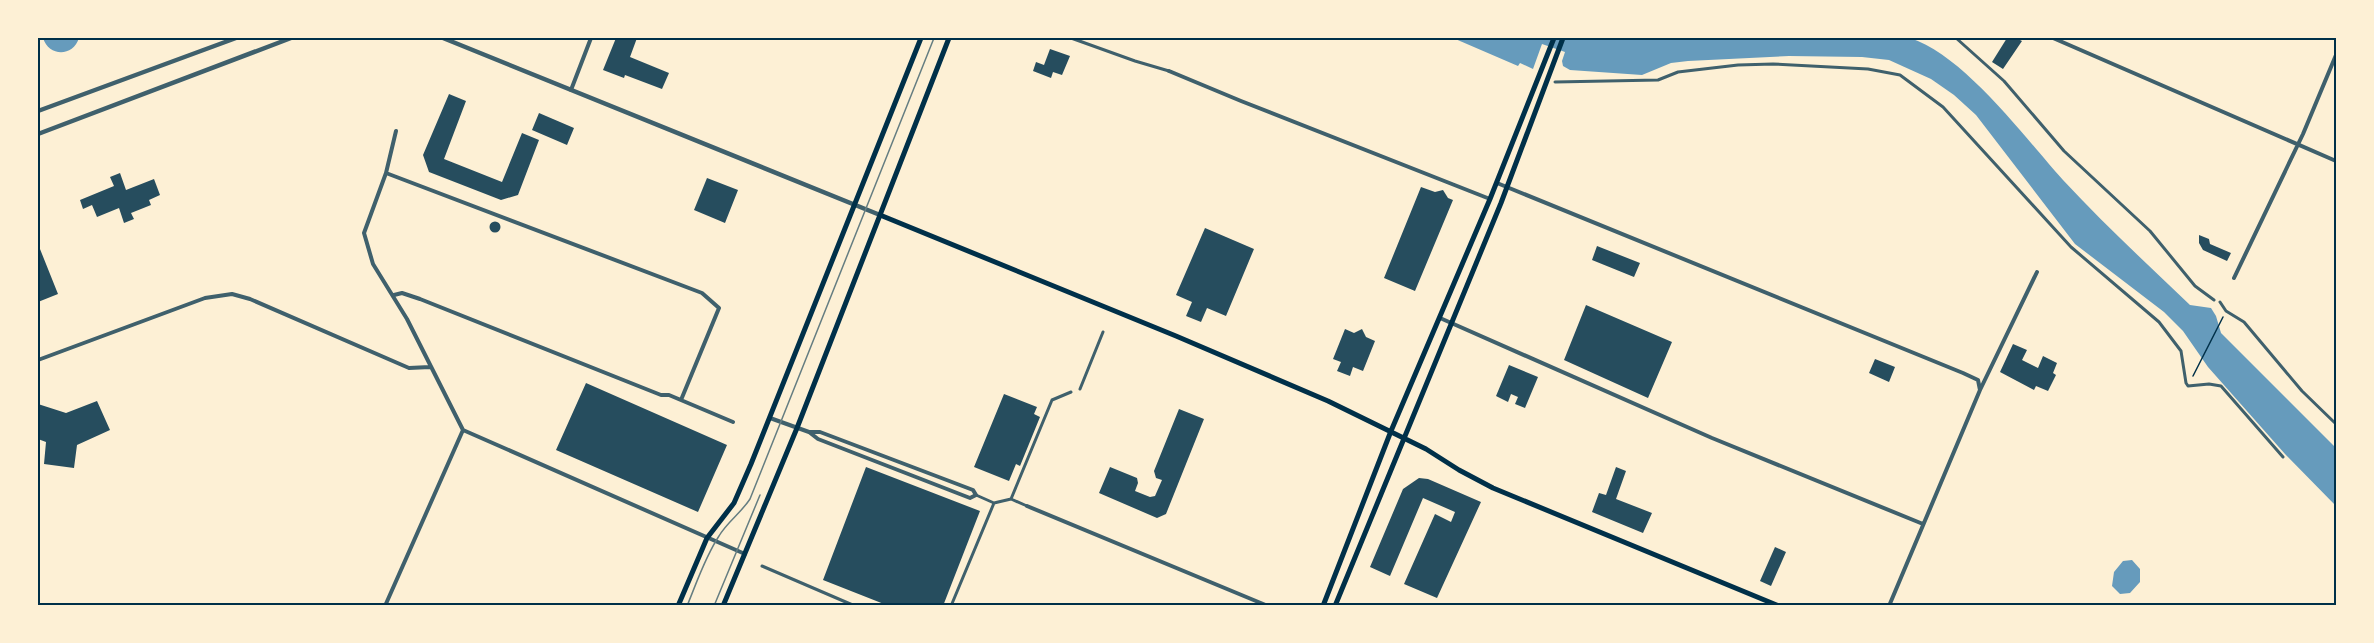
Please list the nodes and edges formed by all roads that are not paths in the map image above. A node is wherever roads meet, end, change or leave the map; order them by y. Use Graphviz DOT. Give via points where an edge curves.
graph roads {
  1 [pos="236,38"];
  2 [pos="291,38"];
  3 [pos="443,38"];
  4 [pos="591,38"];
  5 [pos="921,38"];
  6 [pos="950,38"];
  7 [pos="1071,38"];
  8 [pos="1554,38"];
  9 [pos="1563,38"];
  10 [pos="1956,38"];
  11 [pos="2053,38"];
  12 [pos="2337,55"];
  13 [pos="1169,71"];
  14 [pos="1555,82"];
  15 [pos="571,90"];
  16 [pos="38,111"];
  17 [pos="396,131"];
  18 [pos="38,134"];
  19 [pos="2297,145"];
  20 [pos="2337,161"];
  21 [pos="386,173"];
  22 [pos="1497,183"];
  23 [pos="1507,187"];
  24 [pos="1490,199"];
  25 [pos="855,205"];
  26 [pos="880,215"];
  27 [pos="2037,272"];
  28 [pos="2234,278"];
  29 [pos="394,295"];
  30 [pos="2214,300"];
  31 [pos="2220,302"];
  32 [pos="1440,318"];
  33 [pos="1451,322"];
  34 [pos="1102,332"];
  35 [pos="38,360"];
  36 [pos="430,367"];
  37 [pos="1080,389"];
  38 [pos="1980,390"];
  39 [pos="1071,392"];
  40 [pos="681,400"];
  41 [pos="771,418"];
  42 [pos="733,422"];
  43 [pos="2337,424"];
  44 [pos="797,428"];
  45 [pos="463,430"];
  46 [pos="1391,431"];
  47 [pos="809,432"];
  48 [pos="1404,438"];
  49 [pos="2283,457"];
  50 [pos="976,495"];
  51 [pos="1011,499"];
  52 [pos="994,503"];
  53 [pos="1027,506"];
  54 [pos="1923,524"];
  55 [pos="706,538"];
  56 [pos="745,554"];
  57 [pos="762,567"];
  58 [pos="385,606"];
  59 [pos="678,606"];
  60 [pos="723,606"];
  61 [pos="855,606"];
  62 [pos="951,606"];
  63 [pos="1268,606"];
  64 [pos="1323,606"];
  65 [pos="1335,606"];
  66 [pos="1779,606"];
  67 [pos="1889,606"];
  1 -- 16 [label="street"];
  2 -- 18 [label="street"];
  3 -- 15 [label="street"];
  4 -- 15 [label="street"];
  5 -- 25 [label="main road"];
  6 -- 26 [label="main road"];
  7 -- 13 [label="street"];
  8 -- 22 [label="main road"];
  9 -- 23 [label="main road"];
  10 -- 30 [label="street" via="2004,81 2064,151 2150,231 2195,286"];
  11 -- 19 [label="street"];
  12 -- 19 [label="street"];
  13 -- 24 [label="street"];
  14 -- 49 [label="street" via="1658,80 1678,72 1738,65 1856,69 1900,75 1943,107 2071,247 2159,322 2181,351 2188,386 2221,386"];
  15 -- 25 [label="street"];
  17 -- 21 [label="street"];
  19 -- 20 [label="street"];
  19 -- 28 [label="street"];
  21 -- 29 [label="street" via="364,233 373,264"];
  21 -- 40 [label="street" via="702,293 719,308"];
  22 -- 23 [label="street"];
  22 -- 24 [label="main road"];
  23 -- 33 [label="main road"];
  23 -- 38 [label="street" via="1963,373 1978,380"];
  24 -- 32 [label="main road"];
  25 -- 26 [label="street"];
  25 -- 41 [label="main road"];
  26 -- 44 [label="main road"];
  26 -- 46 [label="main road" via="1224,356"];
  27 -- 38 [label="street"];
  29 -- 36 [label="street"];
  29 -- 40 [label="street" via="402,293 420,299"];
  31 -- 43 [label="street" via="2244,322 2302,391"];
  32 -- 33 [label="street"];
  32 -- 46 [label="main road"];
  33 -- 48 [label="main road"];
  33 -- 54 [label="street" via="1712,438"];
  34 -- 37 [label="street"];
  35 -- 36 [label="street" via="168,310 232,294 409,368"];
  36 -- 45 [label="street"];
  38 -- 54 [label="street"];
  39 -- 51 [label="street" via="1052,400"];
  40 -- 42 [label="street"];
  41 -- 44 [label="street"];
  41 -- 55 [label="main road" via="734,502"];
  44 -- 47 [label="street"];
  44 -- 56 [label="main road"];
  45 -- 55 [label="street"];
  45 -- 58 [label="street"];
  46 -- 48 [label="main road"];
  46 -- 64 [label="main road"];
  47 -- 50 [label="street" via="820,432 973,490"];
  47 -- 50 [label="street" via="818,439 970,498"];
  48 -- 65 [label="main road"];
  48 -- 66 [label="main road" via="1492,488"];
  50 -- 52 [label="street"];
  51 -- 52 [label="street"];
  51 -- 53 [label="street"];
  52 -- 62 [label="street"];
  53 -- 63 [label="street"];
  54 -- 67 [label="street"];
  55 -- 56 [label="street"];
  55 -- 59 [label="main road"];
  56 -- 60 [label="main road"];
  57 -- 61 [label="street"];
}
